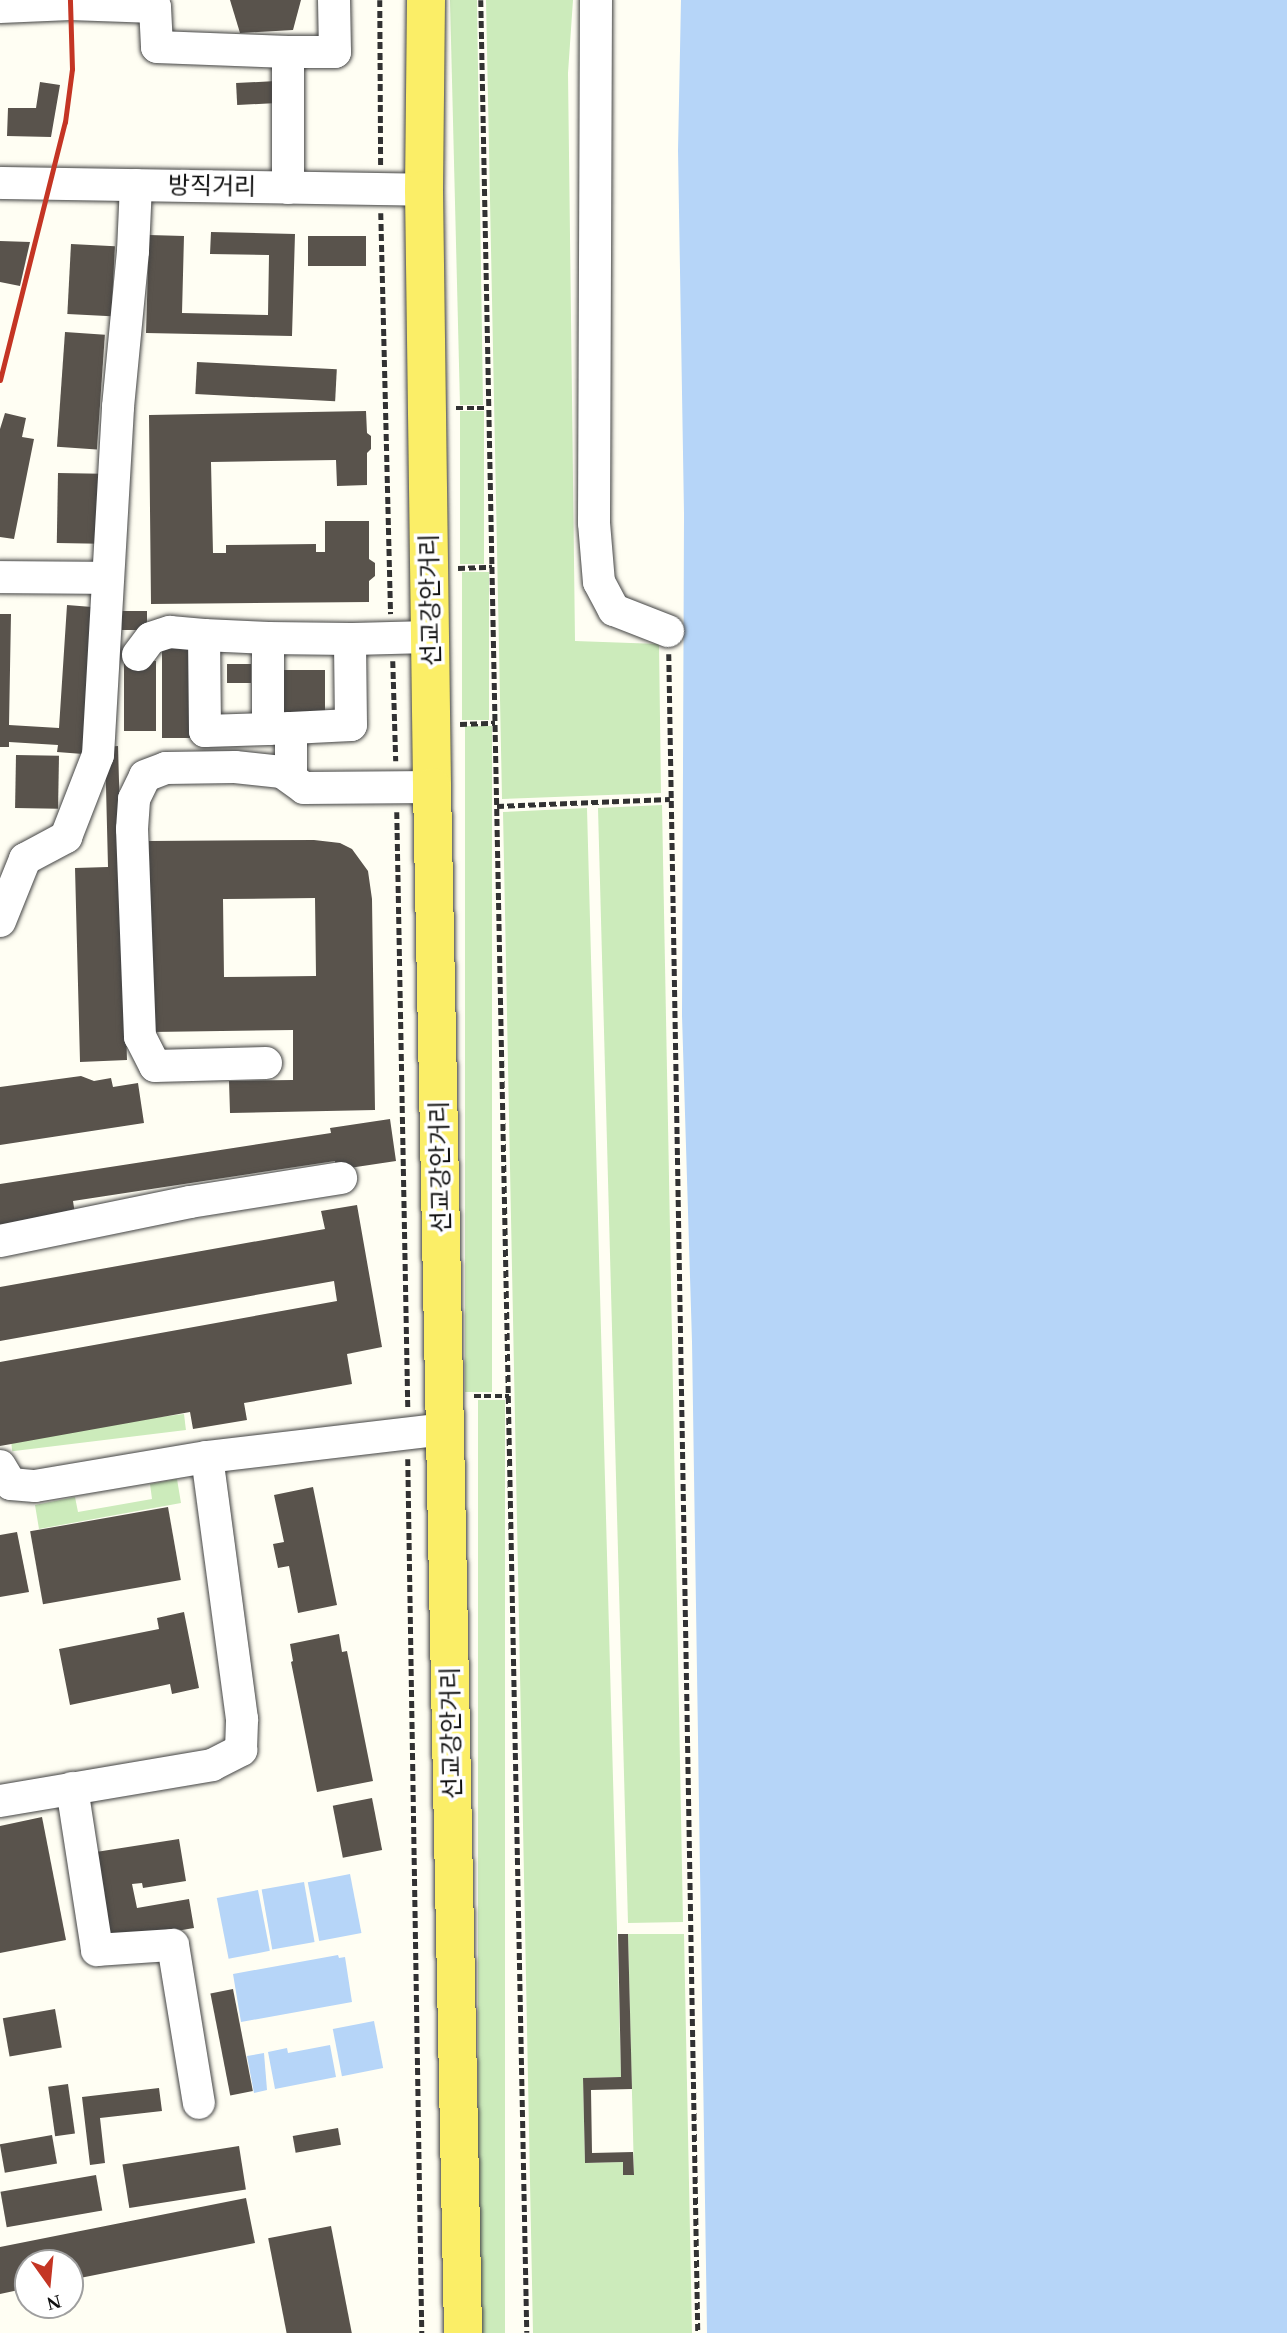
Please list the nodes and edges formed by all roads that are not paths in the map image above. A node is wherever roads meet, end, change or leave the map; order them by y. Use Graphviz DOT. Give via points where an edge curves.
graph roads {
  1 [pos="334,0"];
  2 [pos="426,0"];
  3 [pos="596,0"];
  4 [pos="154,3"];
  5 [pos="0,6"];
  6 [pos="288,52"];
  7 [pos="0,183"];
  8 [pos="136,185"];
  9 [pos="288,188"];
  10 [pos="424,190"];
  11 [pos="0,577"];
  12 [pos="106,578"];
  13 [pos="668,631"];
  14 [pos="204,635"];
  15 [pos="432,636"];
  16 [pos="268,638"];
  17 [pos="350,639"];
  18 [pos="138,655"];
  19 [pos="280,729"];
  20 [pos="291,778"];
  21 [pos="414,788"];
  22 [pos="0,921"];
  23 [pos="266,1063"];
  24 [pos="341,1178"];
  25 [pos="0,1241"];
  26 [pos="447,1429"];
  27 [pos="207,1457"];
  28 [pos="0,1466"];
  29 [pos="72,1788"];
  30 [pos="0,1801"];
  31 [pos="199,2103"];
  32 [pos="463,2333"];
  1 -- 6 [label="street" via="335,52"];
  2 -- 10 [label="main road, 선교강안거리"];
  3 -- 13 [label="street" via="594,523 600,582 614,610"];
  4 -- 5 [label="street"];
  4 -- 6 [label="street" via="157,47"];
  6 -- 9 [label="street"];
  7 -- 8 [label="street, 방직거리"];
  8 -- 9 [label="street, 방직거리"];
  8 -- 12 [label="street"];
  9 -- 10 [label="street, 방직거리"];
  10 -- 15 [label="main road, 선교강안거리"];
  11 -- 12 [label="street"];
  12 -- 22 [label="street" via="98,755 66,837 25,859"];
  14 -- 16 [label="street"];
  14 -- 18 [label="street" via="170,632 151,638"];
  14 -- 19 [label="street" via="205,731"];
  15 -- 17 [label="street"];
  15 -- 21 [label="main road, 선교강안거리"];
  16 -- 17 [label="street"];
  16 -- 19 [label="street"];
  17 -- 19 [label="street" via="351,725"];
  19 -- 20 [label="street"];
  20 -- 21 [label="street" via="304,788"];
  20 -- 23 [label="street" via="282,772 235,767 166,768 145,776 134,799 140,1037 155,1066"];
  21 -- 26 [label="main road, 선교강안거리"];
  24 -- 25 [label="street" via="190,1202"];
  26 -- 27 [label="street"];
  26 -- 32 [label="main road, 선교강안거리"];
  27 -- 28 [label="street" via="35,1486 11,1484"];
  27 -- 29 [label="street" via="242,1719 241,1750 212,1765"];
  29 -- 30 [label="street"];
  29 -- 31 [label="street" via="97,1950 173,1945"];
}
